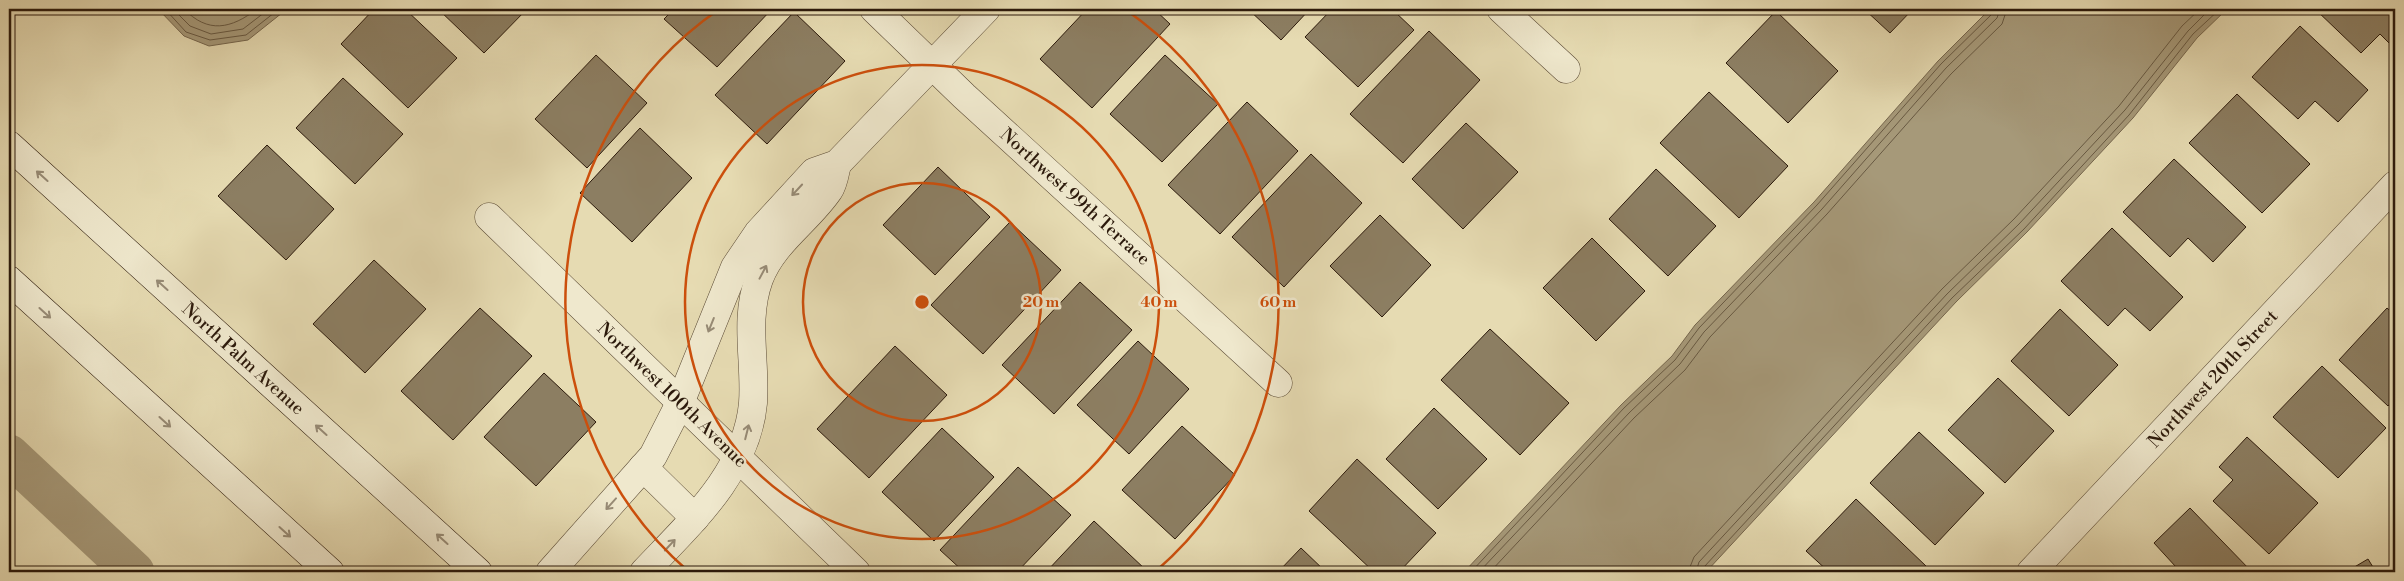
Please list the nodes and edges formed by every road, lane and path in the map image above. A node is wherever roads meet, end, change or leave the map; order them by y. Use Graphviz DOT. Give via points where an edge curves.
graph roads {
  1 [pos="874,9"];
  2 [pos="986,9"];
  3 [pos="1501,9"];
  4 [pos="933,66"];
  5 [pos="1566,69"];
  6 [pos="9,145"];
  7 [pos="837,164"];
  8 [pos="2395,185"];
  9 [pos="489,217"];
  10 [pos="9,280"];
  11 [pos="1278,383"];
  12 [pos="680,403"];
  13 [pos="738,458"];
  14 [pos="643,467"];
  15 [pos="695,518"];
  16 [pos="330,572"];
  17 [pos="478,572"];
  18 [pos="550,572"];
  19 [pos="644,572"];
  20 [pos="856,572"];
  21 [pos="2030,572"];
  1 -- 4 [label="street, Northwest 99th Terrace"];
  2 -- 4 [label="street"];
  3 -- 5 [label="street"];
  4 -- 7 [label="street"];
  4 -- 11 [label="street, Northwest 99th Terrace"];
  17 -- 6 [label="street, North Palm Avenue, one-way"];
  7 -- 12 [label="street, one-way" via="814,172 758,233 735,267"];
  13 -- 7 [label="street, one-way" via="748,433 753,404 751,313 759,278 776,248 830,189"];
  8 -- 21 [label="street, Northwest 20th Street"];
  9 -- 12 [label="street, Northwest 100th Avenue"];
  10 -- 16 [label="street, one-way"];
  12 -- 13 [label="street, Northwest 100th Avenue"];
  12 -- 14 [label="street"];
  13 -- 15 [label="street"];
  13 -- 20 [label="street, Northwest 100th Avenue"];
  14 -- 15 [label="street"];
  14 -- 18 [label="street, one-way"];
  19 -- 15 [label="street, one-way"];
}
